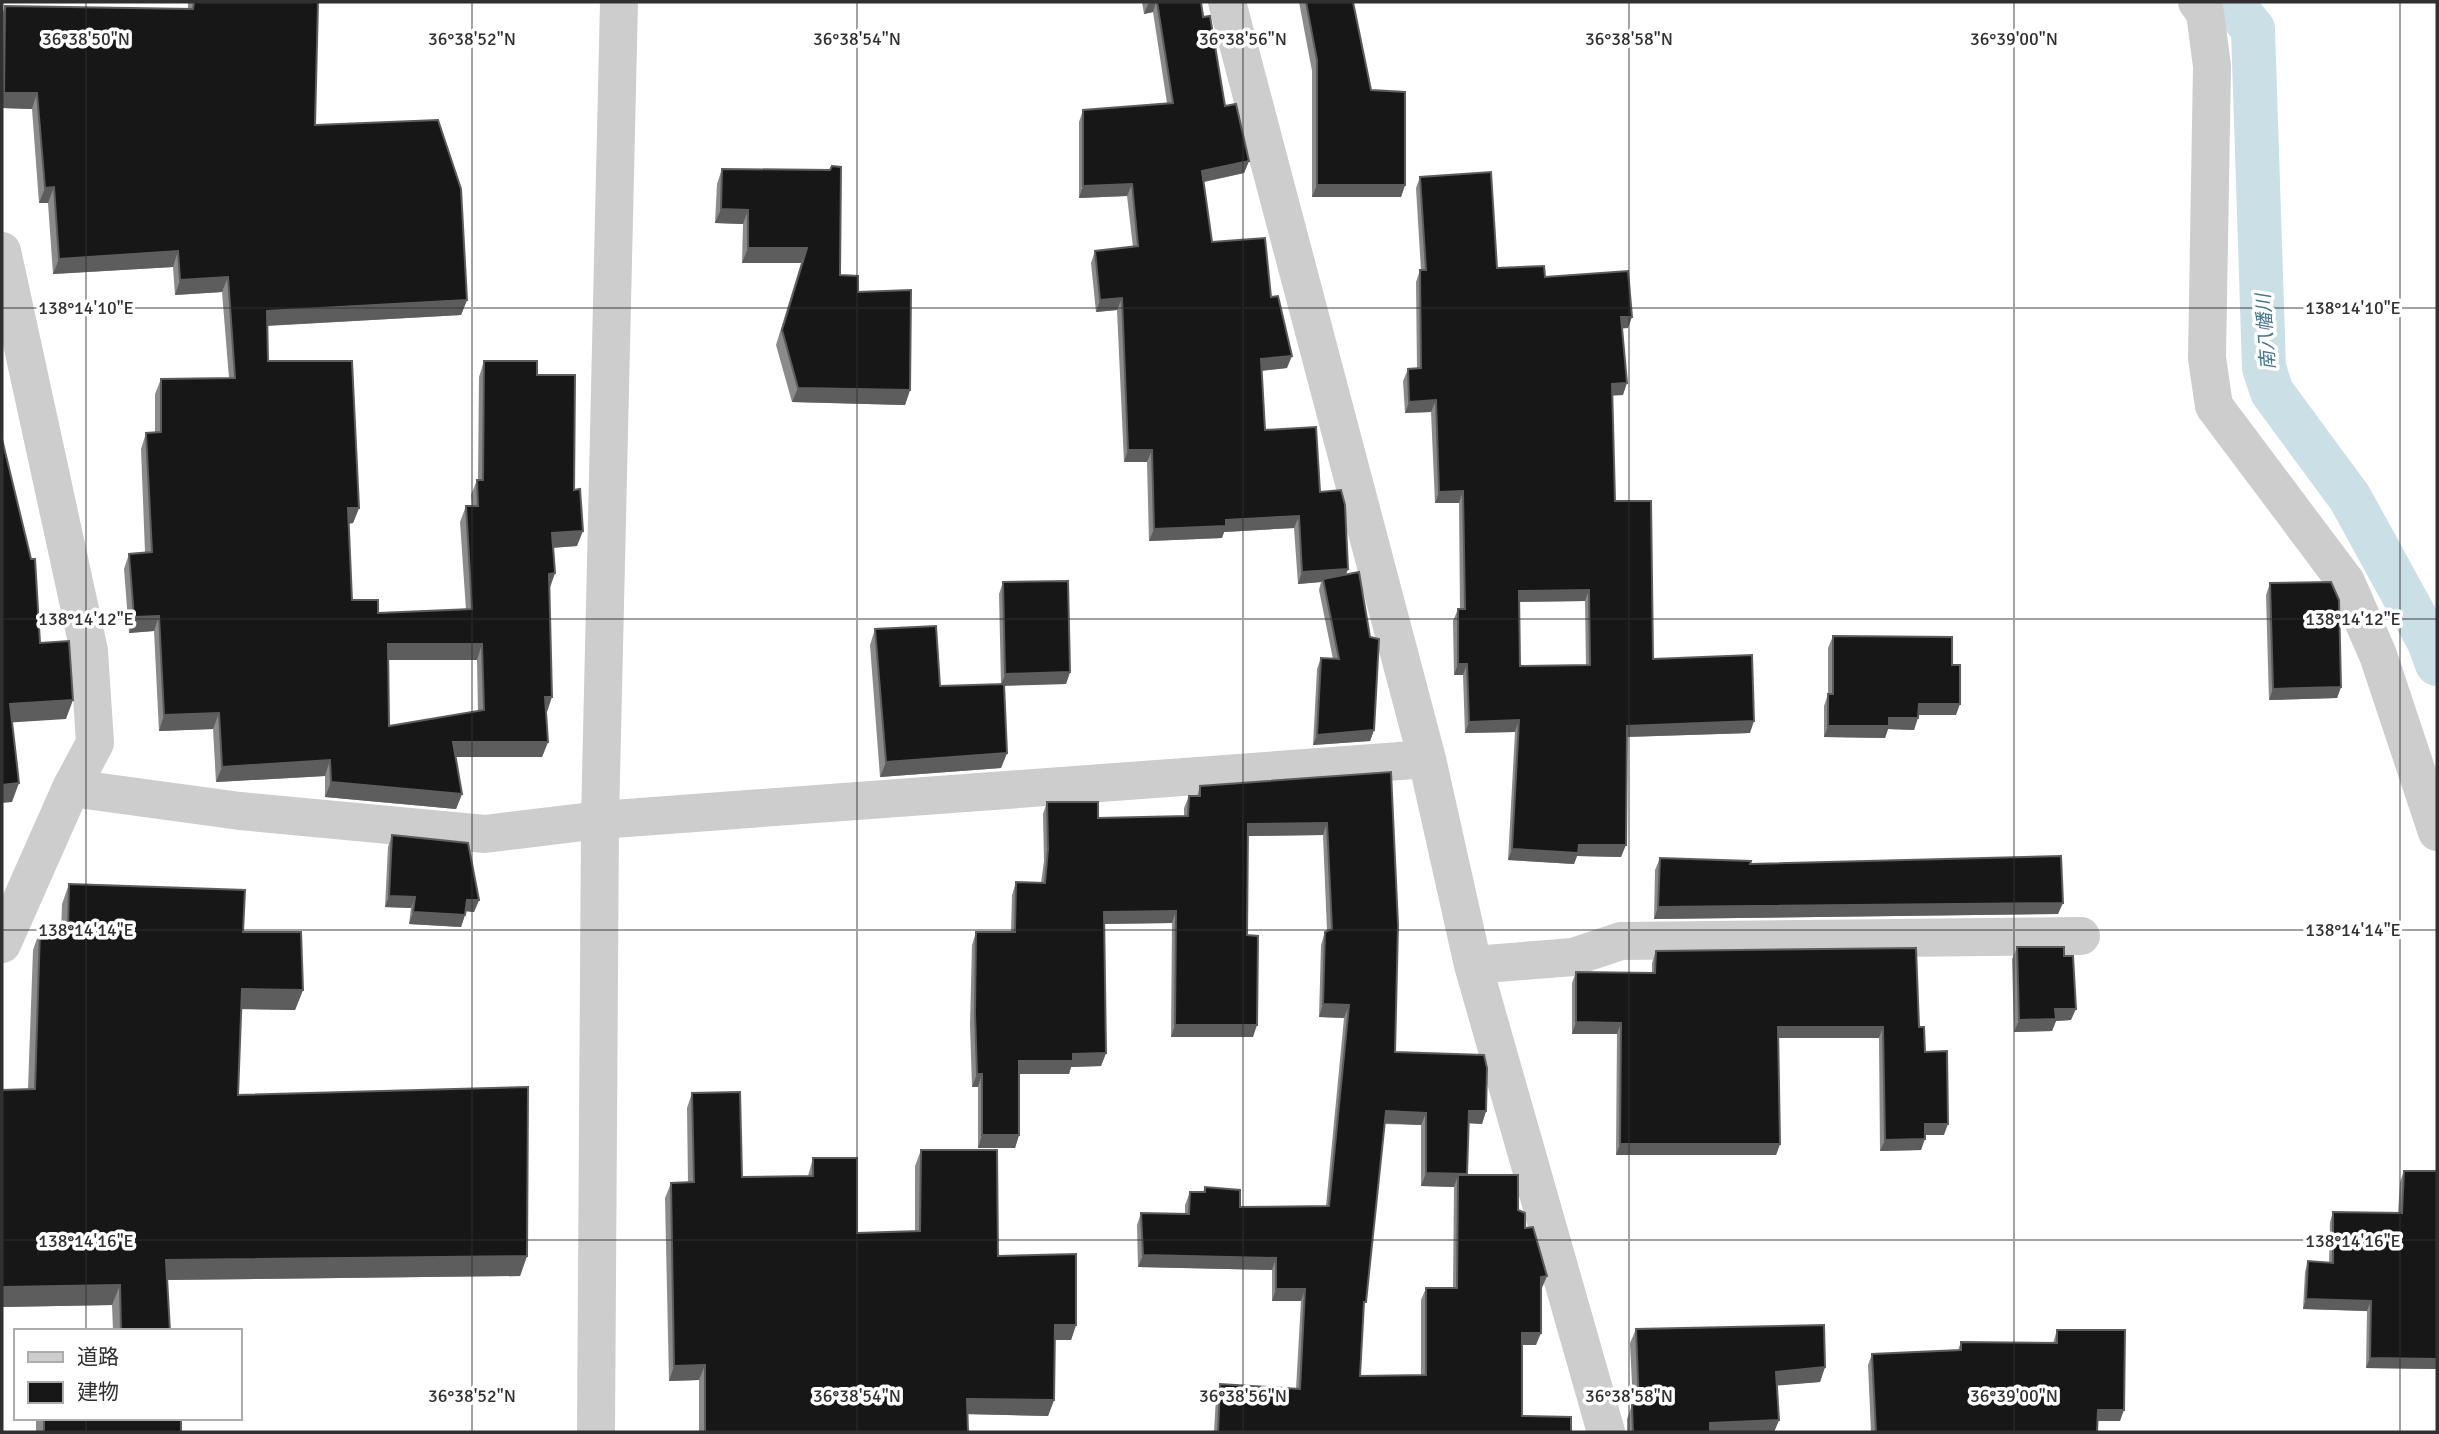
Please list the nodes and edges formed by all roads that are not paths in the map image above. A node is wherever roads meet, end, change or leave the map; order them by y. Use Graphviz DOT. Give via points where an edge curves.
graph roads {
  1 [pos="619,2"];
  2 [pos="1227,2"];
  3 [pos="2197,2"];
  4 [pos="2,251"];
  5 [pos="1427,759"];
  6 [pos="71,789"];
  7 [pos="600,820"];
  8 [pos="2437,832"];
  9 [pos="2081,936"];
  10 [pos="2,944"];
  11 [pos="1473,965"];
  12 [pos="596,1432"];
  13 [pos="1606,1432"];
  1 -- 7 [label="street"];
  2 -- 5 [label="street"];
  3 -- 8 [label="street" via="2205,12 2212,66 2207,358 2214,406 2346,582 2378,655"];
  4 -- 6 [label="street" via="89,651 95,743"];
  5 -- 7 [label="street"];
  5 -- 11 [label="street"];
  6 -- 7 [label="street" via="240,811 485,834"];
  6 -- 10 [label="street"];
  7 -- 12 [label="street"];
  9 -- 11 [label="street" via="1621,941 1573,957"];
  11 -- 13 [label="street"];
}
